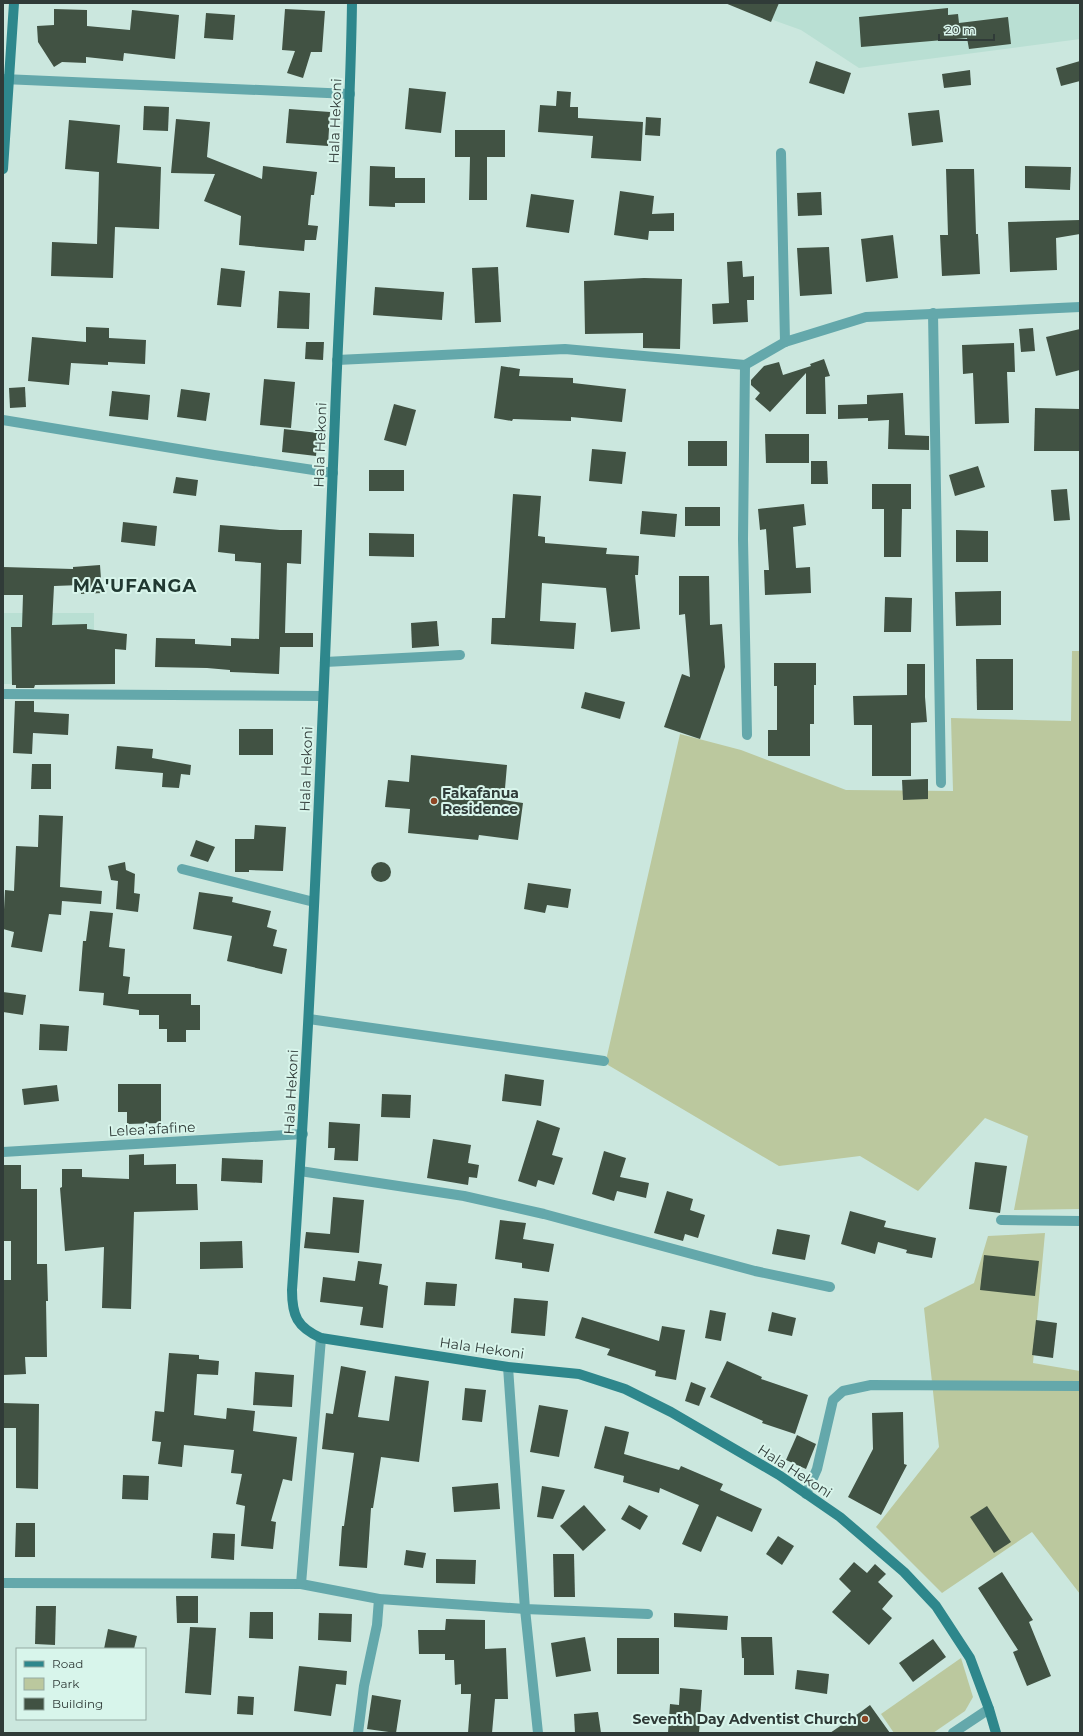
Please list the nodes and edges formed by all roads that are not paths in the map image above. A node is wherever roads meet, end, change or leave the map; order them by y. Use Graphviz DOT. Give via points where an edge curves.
graph roads {
  1 [pos="14,3"];
  2 [pos="352,3"];
  3 [pos="6,79"];
  4 [pos="350,94"];
  5 [pos="781,153"];
  6 [pos="3,168"];
  7 [pos="1080,307"];
  8 [pos="933,313"];
  9 [pos="785,342"];
  10 [pos="337,360"];
  11 [pos="745,365"];
  12 [pos="3,420"];
  13 [pos="333,472"];
  14 [pos="460,655"];
  15 [pos="325,662"];
  16 [pos="3,694"];
  17 [pos="322,696"];
  18 [pos="747,735"];
  19 [pos="941,783"];
  20 [pos="182,868"];
  21 [pos="314,902"];
  22 [pos="309,1020"];
  23 [pos="604,1061"];
  24 [pos="302,1134"];
  25 [pos="3,1152"];
  26 [pos="300,1171"];
  27 [pos="1001,1220"];
  28 [pos="1080,1221"];
  29 [pos="830,1287"];
  30 [pos="321,1338"];
  31 [pos="508,1367"];
  32 [pos="1080,1386"];
  33 [pos="806,1494"];
  34 [pos="3,1583"];
  35 [pos="301,1584"];
  36 [pos="379,1599"];
  37 [pos="525,1610"];
  38 [pos="648,1614"];
  39 [pos="989,1709"];
  40 [pos="358,1733"];
  41 [pos="538,1733"];
  42 [pos="953,1733"];
  43 [pos="996,1733"];
  1 -- 3 [label="street"];
  2 -- 4 [label="street, Hala Hekoni"];
  3 -- 4 [label="street"];
  3 -- 6 [label="street"];
  4 -- 10 [label="street, Hala Hekoni"];
  5 -- 9 [label="street"];
  7 -- 8 [label="street"];
  8 -- 9 [label="street" via="866,317"];
  8 -- 19 [label="street"];
  9 -- 11 [label="street"];
  10 -- 11 [label="street" via="565,349"];
  10 -- 13 [label="street, Hala Hekoni"];
  11 -- 18 [label="street" via="743,539"];
  12 -- 13 [label="street"];
  13 -- 15 [label="street, Hala Hekoni"];
  14 -- 15 [label="street"];
  15 -- 17 [label="street, Hala Hekoni"];
  16 -- 17 [label="street"];
  17 -- 21 [label="street, Hala Hekoni"];
  20 -- 21 [label="street"];
  21 -- 22 [label="street, Hala Hekoni"];
  22 -- 23 [label="street"];
  22 -- 24 [label="street, Hala Hekoni"];
  24 -- 25 [label="street, Lelea’afafine"];
  24 -- 26 [label="street, Hala Hekoni"];
  26 -- 29 [label="street" via="464,1196 544,1214 755,1271"];
  26 -- 30 [label="street, Hala Hekoni" via="292,1305 297,1321 307,1332"];
  27 -- 28 [label="street"];
  30 -- 31 [label="street, Hala Hekoni"];
  30 -- 35 [label="street"];
  31 -- 33 [label="street, Hala Hekoni" via="579,1374 625,1389 671,1412 779,1475"];
  31 -- 37 [label="street"];
  32 -- 33 [label="street" via="871,1385 843,1392 833,1400 817,1469"];
  33 -- 39 [label="street, Hala Hekoni" via="840,1517 904,1572 936,1606 970,1658"];
  34 -- 35 [label="street"];
  35 -- 36 [label="street"];
  36 -- 37 [label="street"];
  36 -- 40 [label="street"];
  37 -- 38 [label="street"];
  37 -- 41 [label="street"];
  39 -- 42 [label="street"];
  39 -- 43 [label="street, Hala Hekoni"];
}
